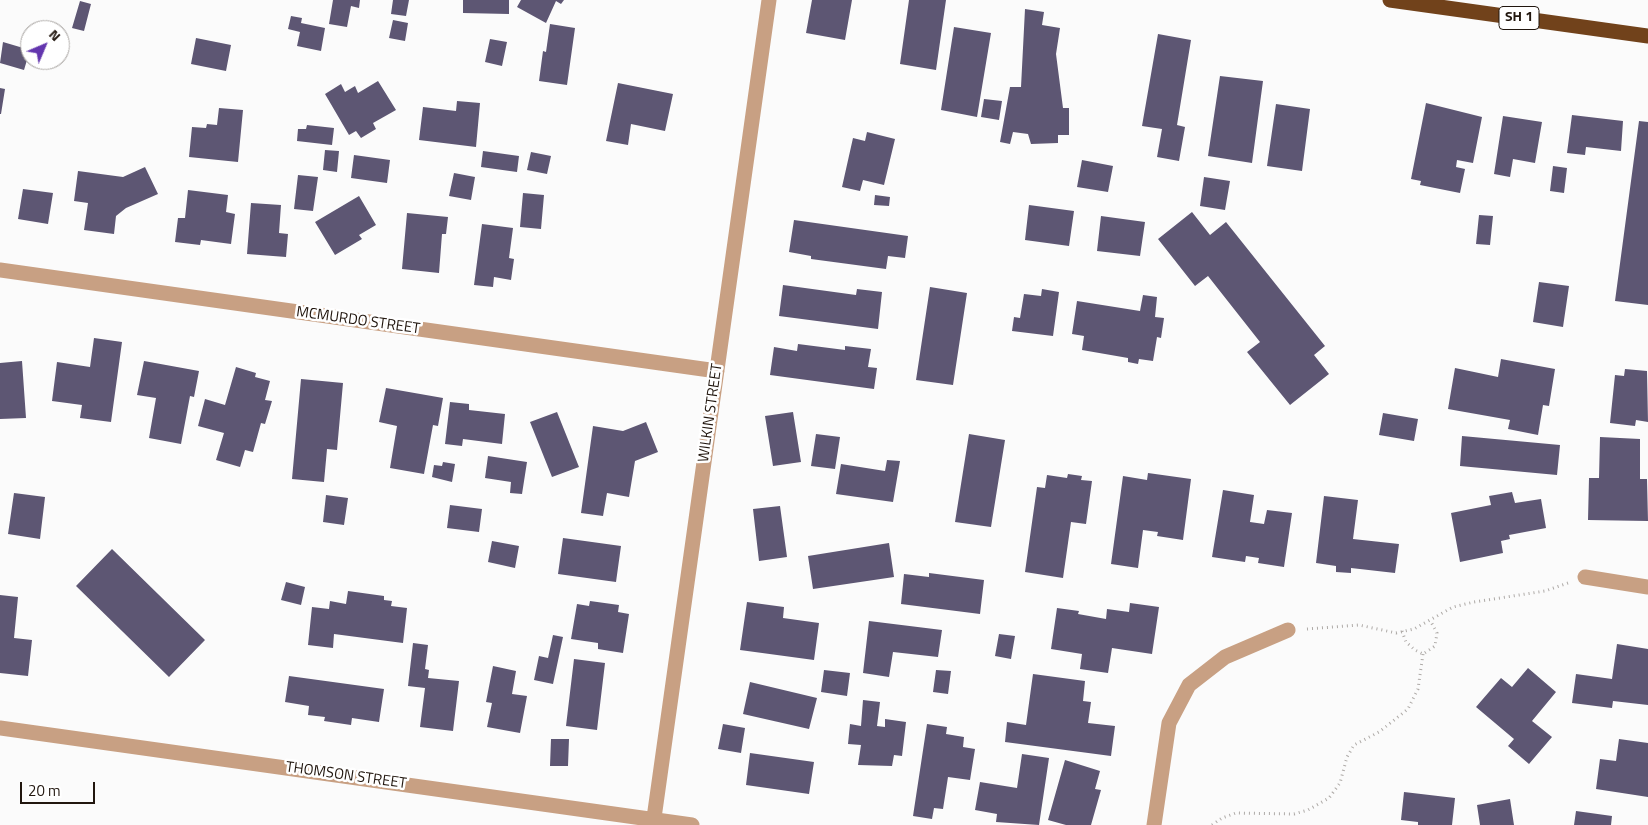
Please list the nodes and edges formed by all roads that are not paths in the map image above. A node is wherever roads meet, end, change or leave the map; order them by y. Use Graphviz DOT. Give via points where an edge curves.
graph roads {
  1 [pos="769,0"];
  2 [pos="1390,0"];
  3 [pos="1648,36"];
  4 [pos="0,270"];
  5 [pos="717,371"];
  6 [pos="1585,577"];
  7 [pos="1648,587"];
  8 [pos="1288,630"];
  9 [pos="0,728"];
  10 [pos="653,822"];
  11 [pos="692,825"];
  12 [pos="1154,825"];
  1 -- 5 [label="street, WILKIN STREET"];
  2 -- 3 [label="highway, SH 1"];
  4 -- 5 [label="street, MCMURDO STREET"];
  5 -- 10 [label="street, WILKIN STREET"];
  6 -- 7 [label="street"];
  8 -- 12 [label="street" via="1225,657 1188,685 1169,724"];
  9 -- 10 [label="street, THOMSON STREET"];
  10 -- 11 [label="street, THOMSON STREET"];
}
